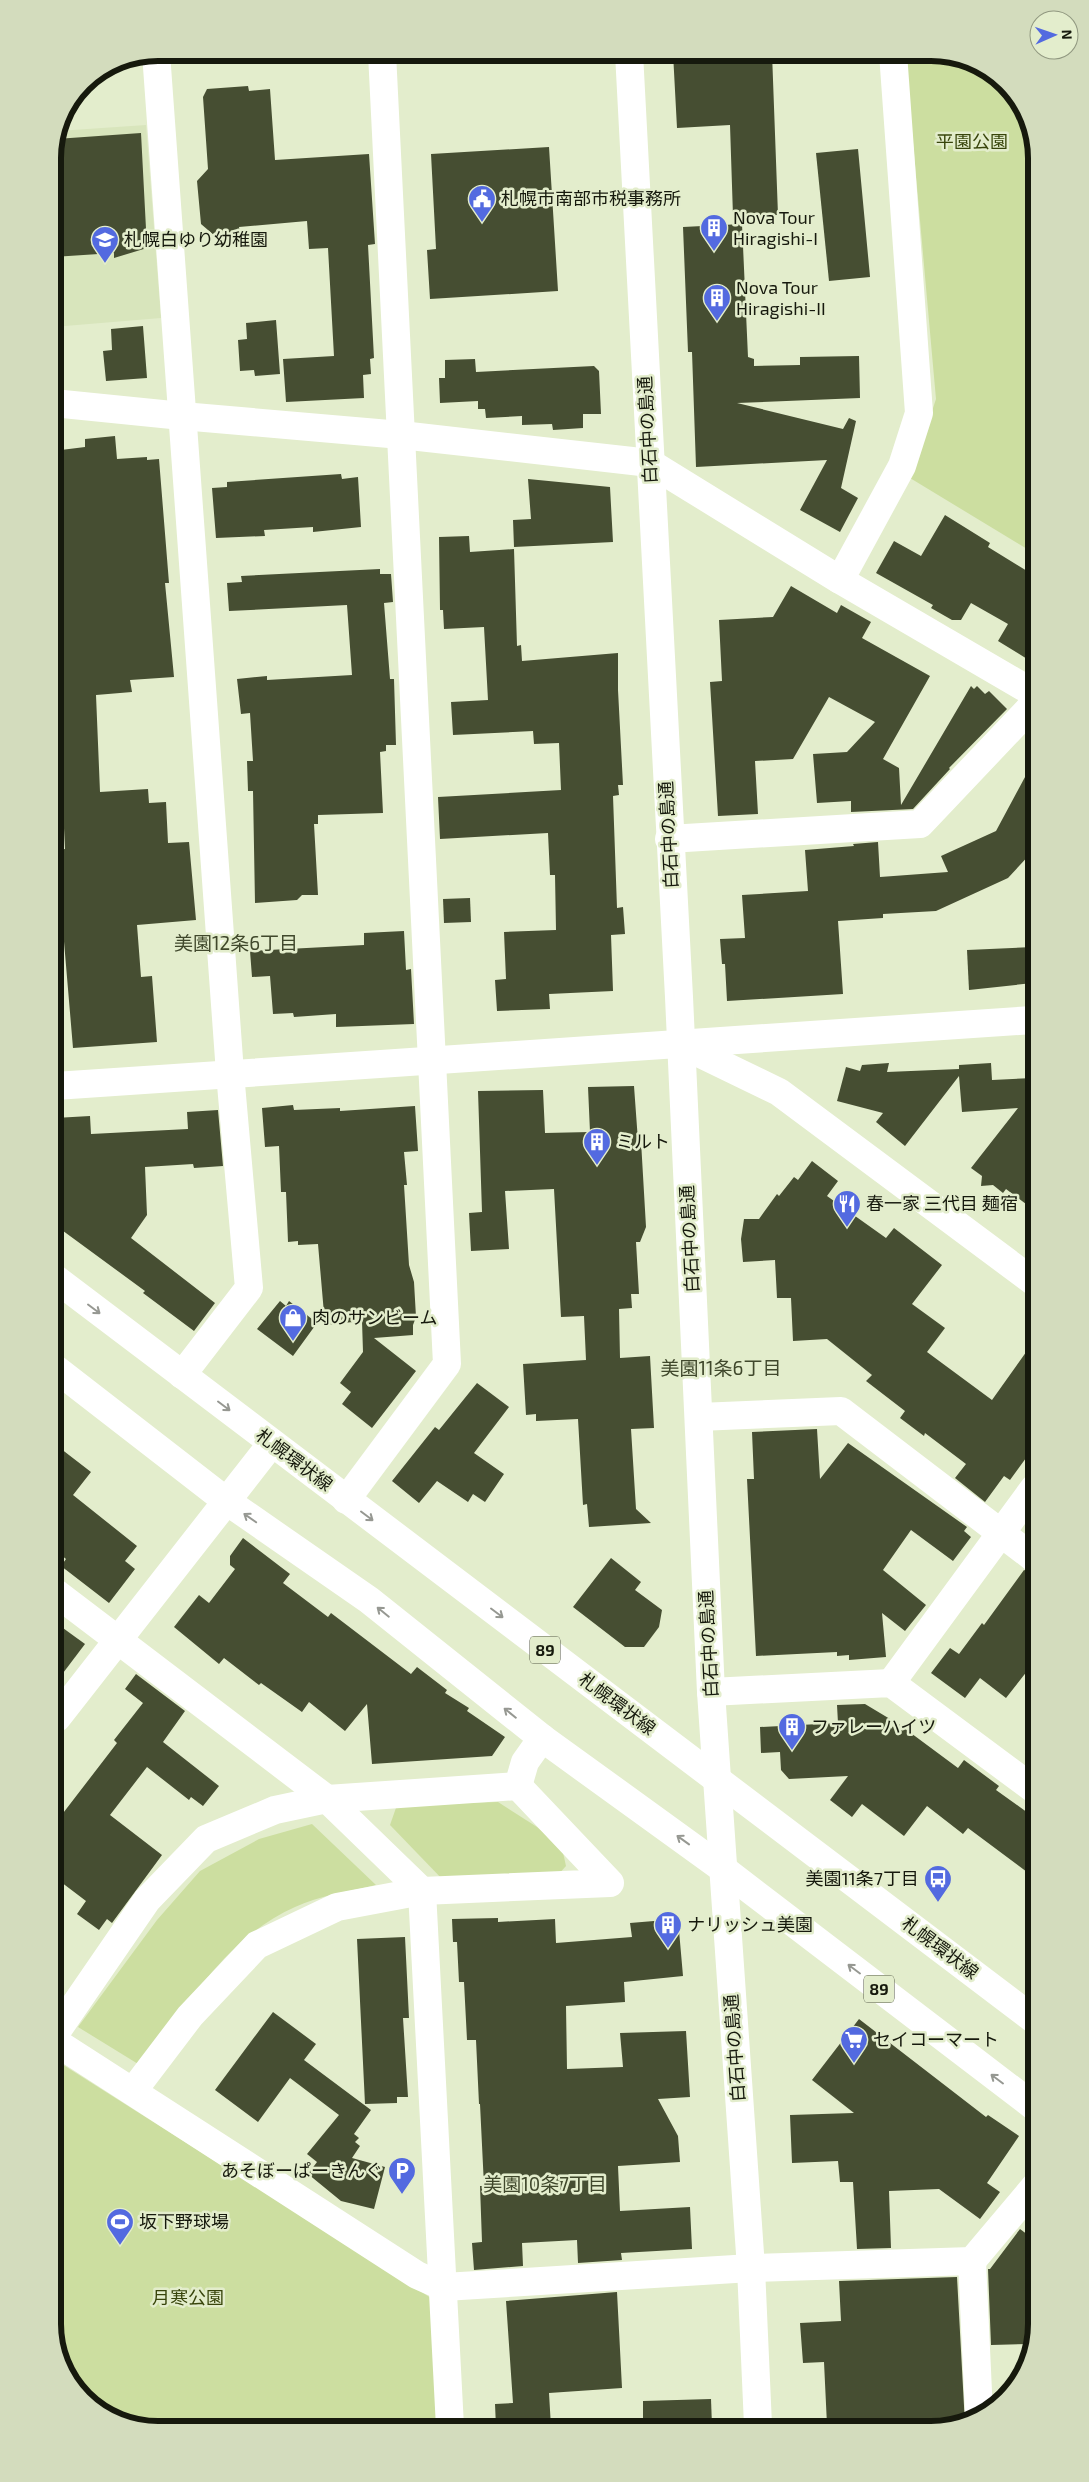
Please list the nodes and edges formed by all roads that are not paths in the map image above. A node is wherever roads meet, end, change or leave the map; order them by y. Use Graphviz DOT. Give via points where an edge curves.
graph roads {
  1 [pos="157,61"];
  2 [pos="382,61"];
  3 [pos="629,61"];
  4 [pos="894,61"];
  5 [pos="61,404"];
  6 [pos="182,416"];
  7 [pos="402,435"];
  8 [pos="650,463"];
  9 [pos="840,580"];
  10 [pos="1028,690"];
  11 [pos="1028,710"];
  12 [pos="669,839"];
  13 [pos="1028,1020"];
  14 [pos="681,1044"];
  15 [pos="432,1059"];
  16 [pos="230,1073"];
  17 [pos="61,1086"];
  18 [pos="1028,1278"];
  19 [pos="61,1283"];
  20 [pos="61,1373"];
  21 [pos="182,1375"];
  22 [pos="699,1417"];
  23 [pos="272,1443"];
  24 [pos="1028,1496"];
  25 [pos="225,1500"];
  26 [pos="346,1500"];
  27 [pos="1001,1534"];
  28 [pos="1028,1554"];
  29 [pos="61,1597"];
  30 [pos="117,1639"];
  31 [pos="891,1683"];
  32 [pos="711,1692"];
  33 [pos="61,1713"];
  34 [pos="542,1738"];
  35 [pos="718,1780"];
  36 [pos="1028,1785"];
  37 [pos="518,1786"];
  38 [pos="326,1799"];
  39 [pos="723,1869"];
  40 [pos="422,1891"];
  41 [pos="1028,2014"];
  42 [pos="61,2025"];
  43 [pos="61,2045"];
  44 [pos="134,2091"];
  45 [pos="1028,2102"];
  46 [pos="1028,2194"];
  47 [pos="972,2261"];
  48 [pos="751,2268"];
  49 [pos="444,2287"];
  50 [pos="979,2408"];
  51 [pos="450,2421"];
  52 [pos="758,2421"];
  1 -- 6 [label="street"];
  2 -- 7 [label="street"];
  3 -- 8 [label="street, 白石中の島通"];
  4 -- 9 [label="street" via="918,413 902,466"];
  5 -- 6 [label="street"];
  6 -- 7 [label="street"];
  6 -- 16 [label="street"];
  7 -- 8 [label="street"];
  7 -- 15 [label="street"];
  8 -- 9 [label="street"];
  8 -- 12 [label="street, 白石中の島通"];
  9 -- 10 [label="street"];
  11 -- 12 [label="street" via="920,824"];
  12 -- 14 [label="street, 白石中の島通"];
  13 -- 14 [label="street"];
  14 -- 15 [label="street"];
  14 -- 18 [label="street" via="779,1092"];
  14 -- 22 [label="street, 白石中の島通"];
  15 -- 16 [label="street"];
  15 -- 26 [label="street" via="447,1364"];
  16 -- 17 [label="street"];
  16 -- 21 [label="street" via="249,1288"];
  19 -- 21 [label="street, 札幌環状線 / 89, one-way"];
  20 -- 25 [label="street, 89"];
  21 -- 23 [label="street, 札幌環状線 / 89, one-way"];
  22 -- 27 [label="street" via="841,1412"];
  22 -- 32 [label="street, 白石中の島通"];
  23 -- 25 [label="street"];
  23 -- 26 [label="street, 札幌環状線 / 89"];
  24 -- 27 [label="street"];
  25 -- 30 [label="street"];
  34 -- 25 [label="street, 89, one-way" via="369,1600"];
  26 -- 35 [label="street, 札幌環状線 / 89, one-way"];
  27 -- 28 [label="street"];
  27 -- 31 [label="street"];
  29 -- 30 [label="street"];
  30 -- 33 [label="street"];
  30 -- 38 [label="street"];
  31 -- 32 [label="street"];
  31 -- 36 [label="street"];
  32 -- 35 [label="street, 白石中の島通"];
  34 -- 37 [label="street" via="525,1762"];
  39 -- 34 [label="street, 89, one-way"];
  35 -- 39 [label="street, 白石中の島通"];
  35 -- 41 [label="street, 札幌環状線 / 89"];
  37 -- 38 [label="street"];
  37 -- 40 [label="street" via="610,1883"];
  38 -- 40 [label="street"];
  38 -- 42 [label="street" via="275,1810 206,1839 147,1900"];
  45 -- 39 [label="street, 89, one-way"];
  39 -- 48 [label="street, 白石中の島通"];
  40 -- 44 [label="street" via="337,1907 257,1944 190,2016"];
  40 -- 49 [label="street"];
  43 -- 44 [label="street"];
  44 -- 49 [label="street" via="417,2275"];
  46 -- 47 [label="street"];
  47 -- 48 [label="street"];
  47 -- 50 [label="street"];
  48 -- 49 [label="street"];
  48 -- 52 [label="street, 白石中の島通"];
  49 -- 51 [label="street"];
}
